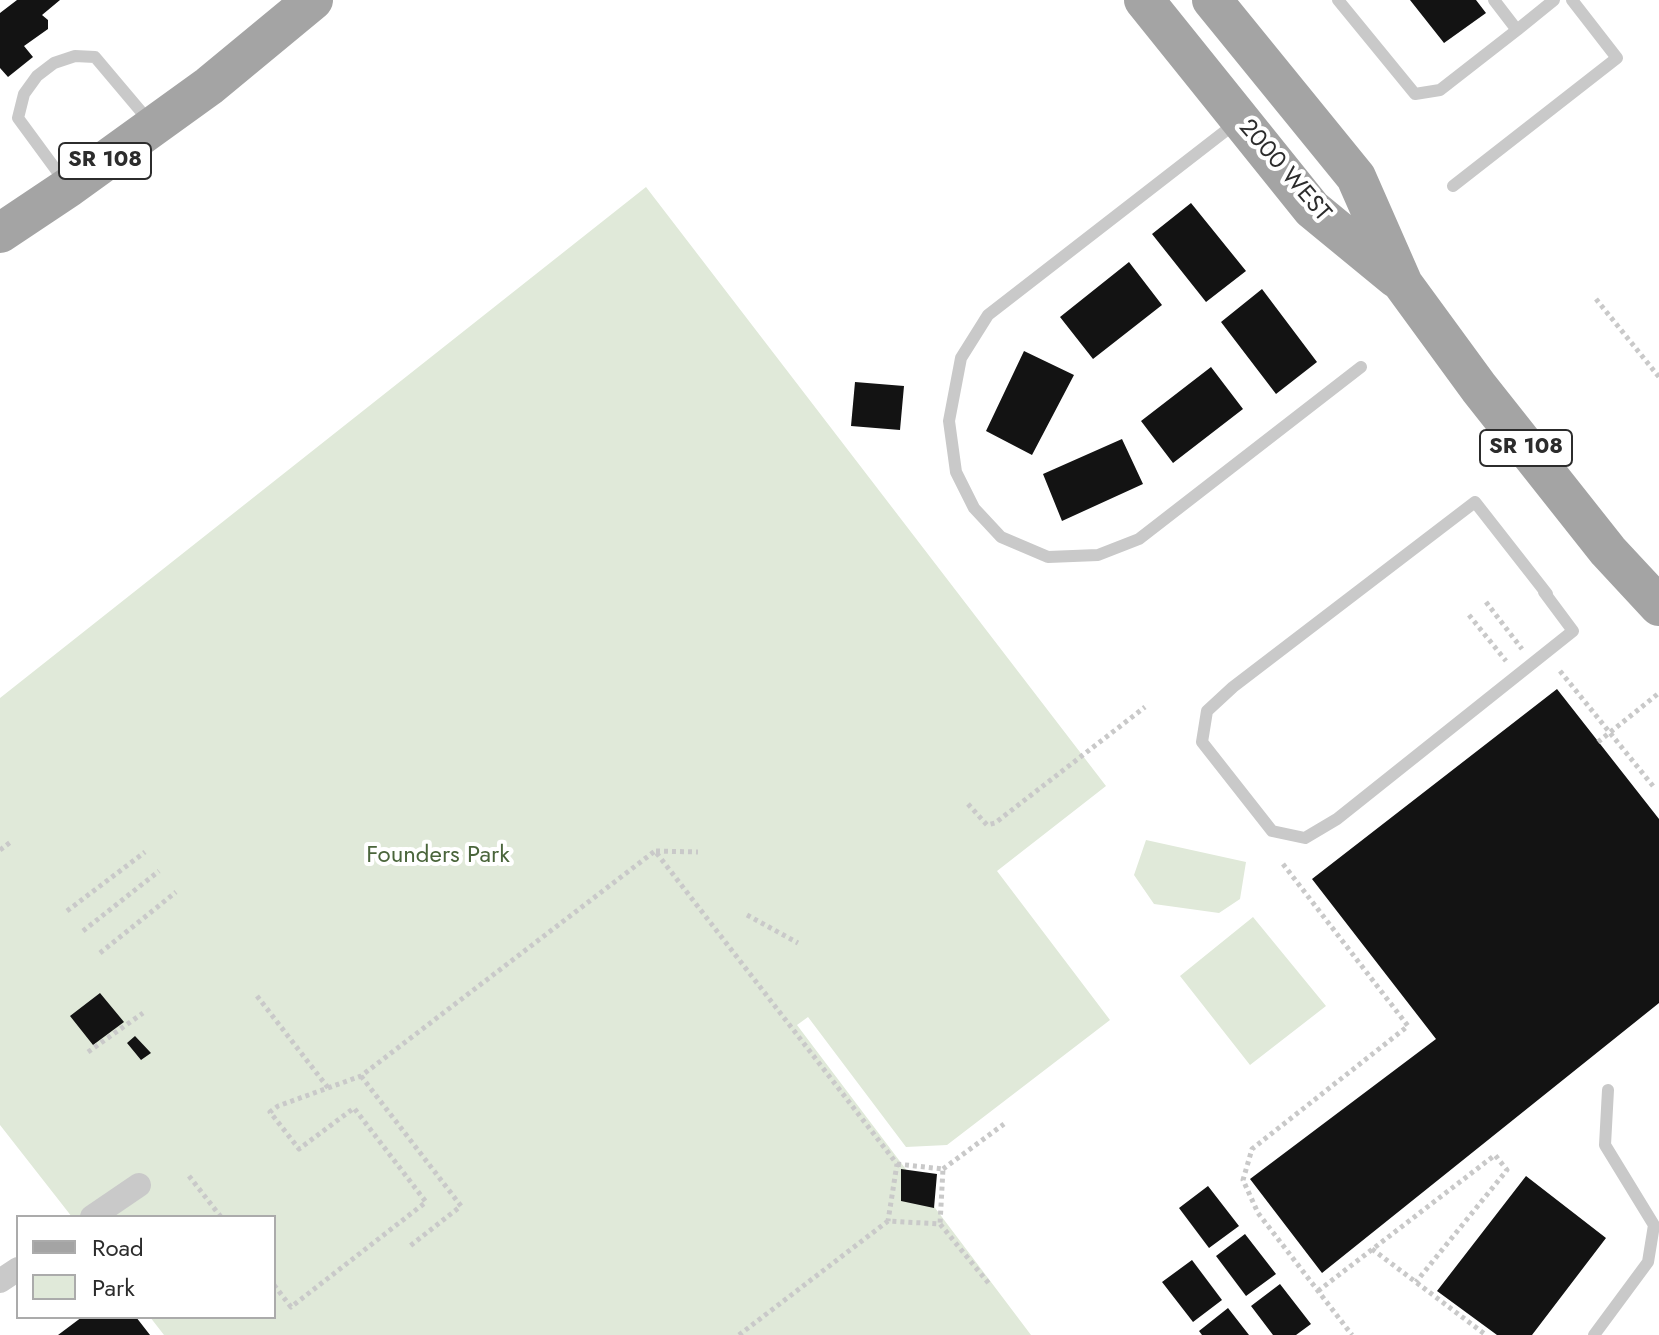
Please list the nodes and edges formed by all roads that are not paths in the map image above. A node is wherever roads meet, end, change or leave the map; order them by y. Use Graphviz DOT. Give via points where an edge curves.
graph roads {
  1 [pos="313,0"];
  2 [pos="1144,0"];
  3 [pos="1212,0"];
  4 [pos="1338,0"];
  5 [pos="1494,0"];
  6 [pos="1554,0"];
  7 [pos="1572,0"];
  8 [pos="1517,30"];
  9 [pos="1240,120"];
  10 [pos="153,126"];
  11 [pos="1453,186"];
  12 [pos="69,187"];
  13 [pos="0,233"];
  14 [pos="1403,284"];
  15 [pos="1361,367"];
  16 [pos="1659,606"];
  17 [pos="1517,676"];
  18 [pos="1608,1090"];
  19 [pos="139,1185"];
  20 [pos="95,1215"];
  21 [pos="1594,1335"];
  1 -- 10 [label="main road, SR 108"];
  2 -- 9 [label="main road, 2000 WEST / SR 108"];
  3 -- 14 [label="main road, 2000 WEST / SR 108" via="1356,177"];
  4 -- 8 [label="lane" via="1415,94 1440,90"];
  5 -- 8 [label="lane"];
  6 -- 8 [label="lane"];
  7 -- 11 [label="lane" via="1617,58"];
  9 -- 14 [label="main road, 2000 WEST / SR 108" via="1312,209"];
  9 -- 15 [label="lane" via="988,315 961,358 949,421 956,472 974,508 1001,537 1048,557 1098,555 1139,539"];
  10 -- 12 [label="main road, SR 108"];
  10 -- 12 [label="lane" via="95,57 54,63 24,94 18,118"];
  12 -- 13 [label="main road, SR 108"];
  14 -- 16 [label="main road, SR 108" via="1608,551"];
  17 -- 17 [label="lane" via="1573,631 1475,502 1233,687 1207,711 1202,742 1272,831 1305,838 1337,819"];
  18 -- 21 [label="lane" via="1605,1145 1654,1225 1648,1262"];
  19 -- 20 [label="street"];
}
